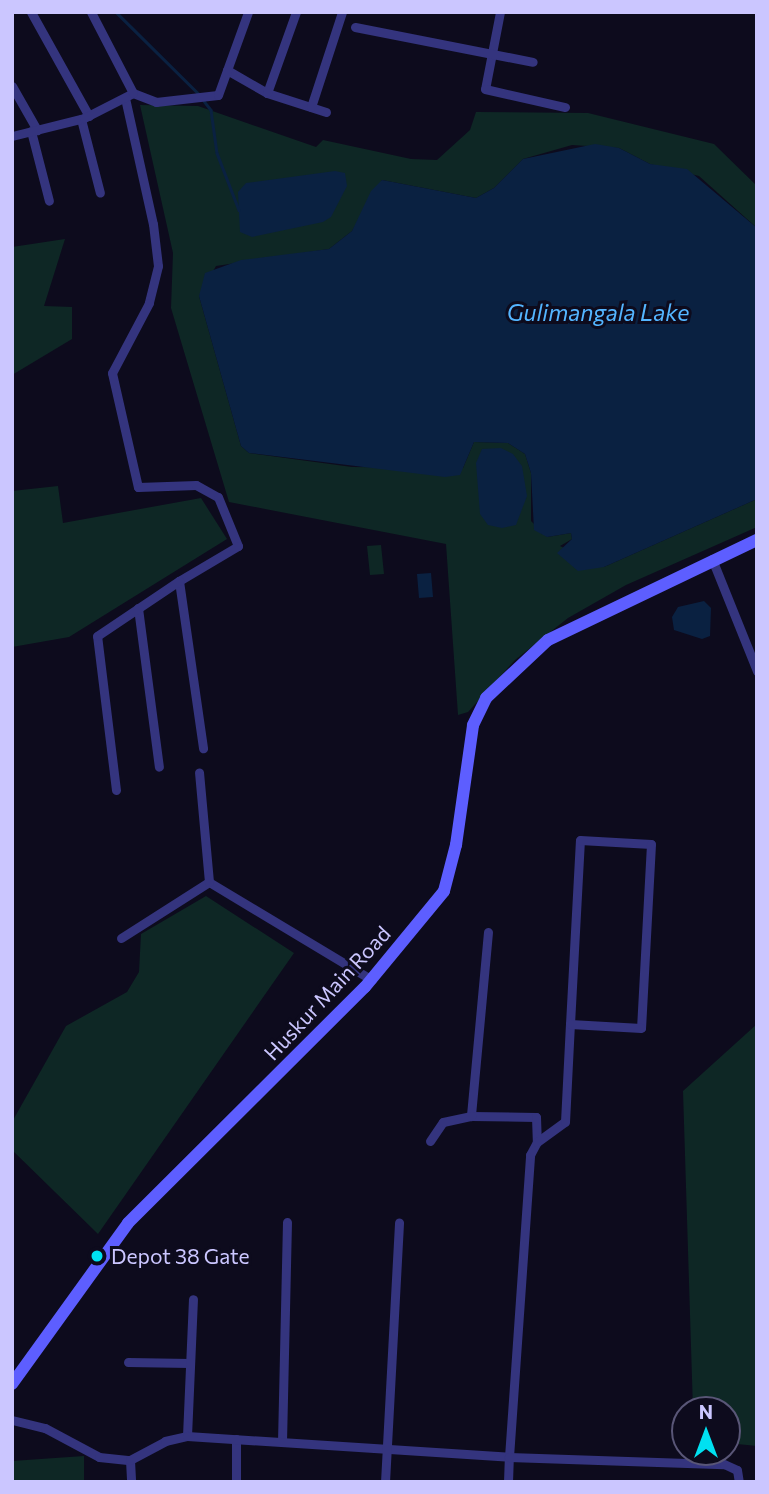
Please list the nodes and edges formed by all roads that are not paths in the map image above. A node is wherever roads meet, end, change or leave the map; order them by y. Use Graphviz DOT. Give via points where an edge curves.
graph roads {
  1 [pos="31,12"];
  2 [pos="91,12"];
  3 [pos="248,12"];
  4 [pos="296,12"];
  5 [pos="342,12"];
  6 [pos="500,12"];
  7 [pos="355,27"];
  8 [pos="490,52"];
  9 [pos="533,62"];
  10 [pos="227,71"];
  11 [pos="12,86"];
  12 [pos="267,93"];
  13 [pos="129,95"];
  14 [pos="311,107"];
  15 [pos="565,107"];
  16 [pos="326,112"];
  17 [pos="85,117"];
  18 [pos="34,131"];
  19 [pos="12,136"];
  20 [pos="100,193"];
  21 [pos="49,201"];
  22 [pos="757,540"];
  23 [pos="712,559"];
  24 [pos="179,581"];
  25 [pos="138,608"];
  26 [pos="757,671"];
  27 [pos="203,748"];
  28 [pos="159,767"];
  29 [pos="199,772"];
  30 [pos="116,790"];
  31 [pos="209,882"];
  32 [pos="488,932"];
  33 [pos="121,938"];
  34 [pos="372,980"];
  35 [pos="570,1024"];
  36 [pos="471,1116"];
  37 [pos="430,1141"];
  38 [pos="537,1142"];
  39 [pos="288,1222"];
  40 [pos="399,1222"];
  41 [pos="193,1299"];
  42 [pos="128,1362"];
  43 [pos="191,1363"];
  44 [pos="12,1384"];
  45 [pos="12,1420"];
  46 [pos="187,1436"];
  47 [pos="236,1439"];
  48 [pos="282,1443"];
  49 [pos="387,1449"];
  50 [pos="509,1457"];
  51 [pos="130,1460"];
  52 [pos="131,1482"];
  53 [pos="236,1482"];
  54 [pos="386,1482"];
  55 [pos="508,1482"];
  56 [pos="739,1482"];
  1 -- 17 [label="street"];
  2 -- 13 [label="street"];
  3 -- 10 [label="street"];
  4 -- 12 [label="street"];
  5 -- 14 [label="street"];
  6 -- 8 [label="street"];
  7 -- 8 [label="street"];
  8 -- 9 [label="street"];
  8 -- 15 [label="street" via="485,89"];
  10 -- 12 [label="street"];
  10 -- 13 [label="street" via="218,96 156,102"];
  11 -- 18 [label="street"];
  12 -- 14 [label="street"];
  13 -- 17 [label="street"];
  13 -- 24 [label="street" via="158,267 149,303 112,373 138,487 196,485 218,497 238,546"];
  14 -- 16 [label="street"];
  17 -- 18 [label="street"];
  17 -- 20 [label="street"];
  18 -- 19 [label="street"];
  18 -- 21 [label="street"];
  22 -- 23 [label="main road, Huskur Main Road"];
  23 -- 26 [label="street"];
  23 -- 34 [label="main road, Huskur Main Road" via="548,640 486,698 473,725 456,845 444,891"];
  24 -- 25 [label="street"];
  24 -- 27 [label="street"];
  25 -- 28 [label="street"];
  25 -- 30 [label="street" via="97,636"];
  29 -- 31 [label="street"];
  31 -- 33 [label="street"];
  31 -- 34 [label="street"];
  32 -- 36 [label="street"];
  34 -- 44 [label="main road, Huskur Main Road" via="128,1223"];
  35 -- 35 [label="street" via="580,840 651,844 641,1028"];
  35 -- 38 [label="street" via="565,1122"];
  36 -- 37 [label="street" via="443,1122"];
  36 -- 38 [label="street" via="536,1117"];
  38 -- 50 [label="street" via="530,1155"];
  39 -- 48 [label="street"];
  40 -- 49 [label="street"];
  41 -- 43 [label="street"];
  42 -- 43 [label="street"];
  43 -- 46 [label="street"];
  45 -- 51 [label="street" via="45,1428 99,1457"];
  46 -- 47 [label="street"];
  46 -- 51 [label="street" via="165,1441"];
  47 -- 48 [label="street"];
  47 -- 53 [label="street"];
  48 -- 49 [label="street"];
  49 -- 50 [label="street"];
  49 -- 54 [label="street"];
  50 -- 55 [label="street"];
  50 -- 56 [label="street" via="724,1464 737,1471"];
  51 -- 52 [label="street"];
}
